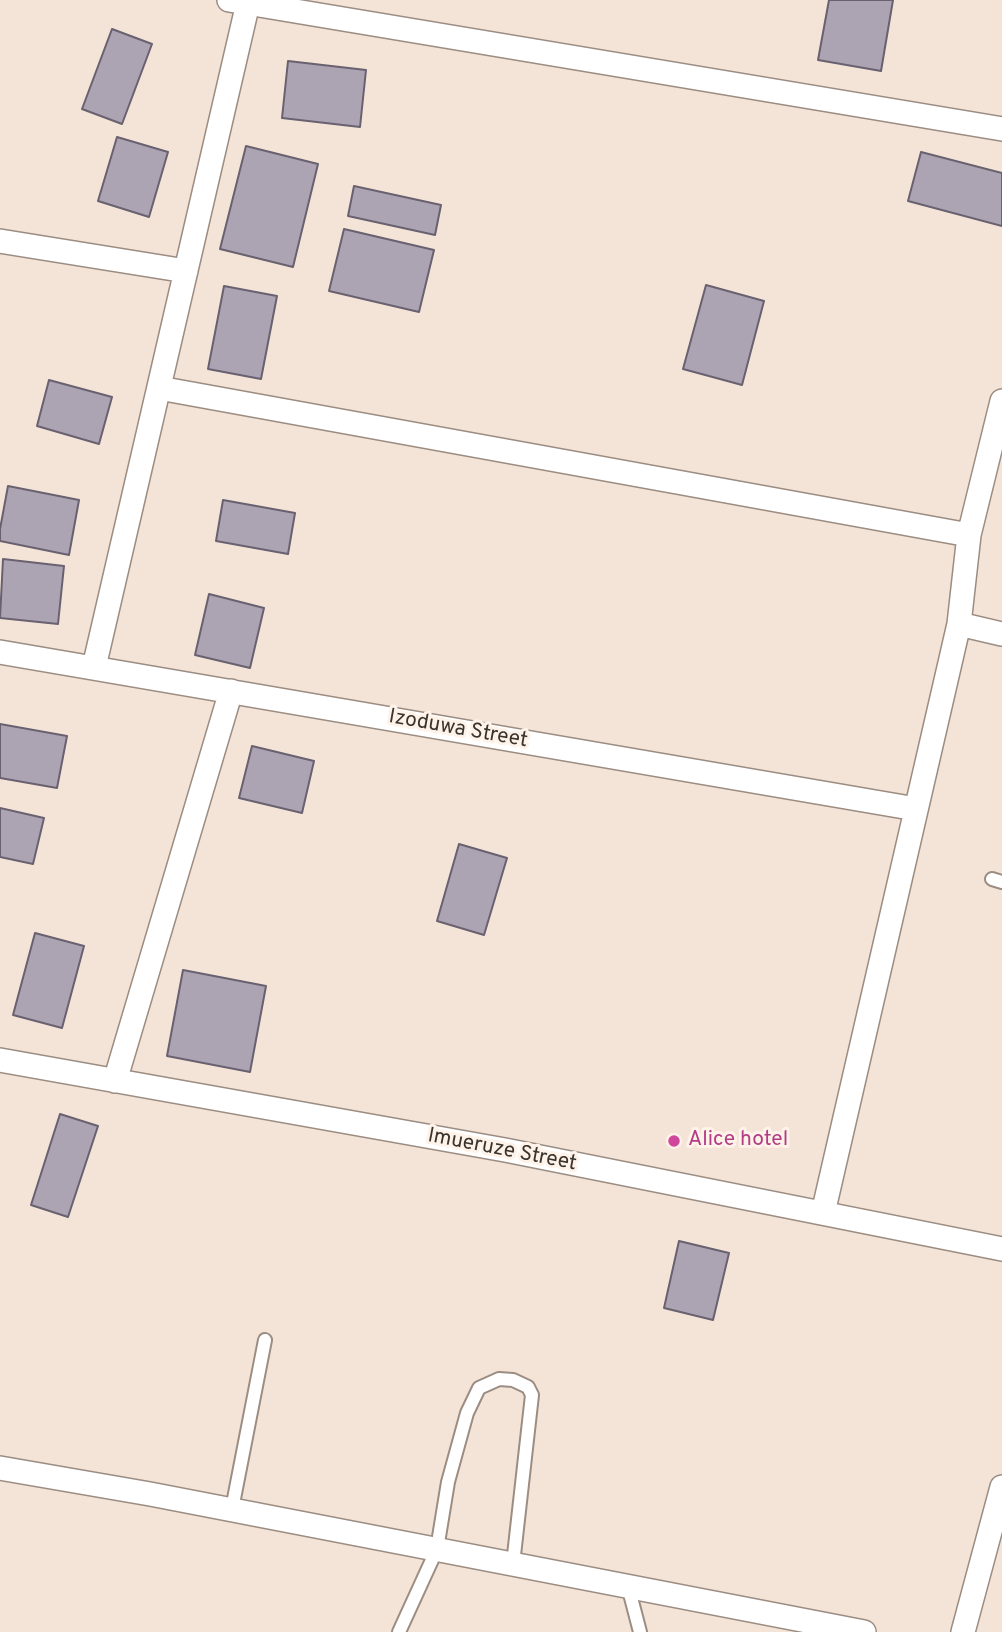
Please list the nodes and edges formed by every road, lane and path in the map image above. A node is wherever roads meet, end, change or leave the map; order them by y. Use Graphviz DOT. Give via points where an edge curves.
graph roads {
  1 [pos="238,2"];
  2 [pos="1002,128"];
  3 [pos="0,241"];
  4 [pos="186,271"];
  5 [pos="159,388"];
  6 [pos="1002,401"];
  7 [pos="969,535"];
  8 [pos="959,624"];
  9 [pos="1002,634"];
  10 [pos="0,652"];
  11 [pos="94,667"];
  12 [pos="231,691"];
  13 [pos="916,809"];
  14 [pos="0,1060"];
  15 [pos="116,1081"];
  16 [pos="823,1213"];
  17 [pos="1002,1249"];
  18 [pos="265,1340"];
  19 [pos="0,1469"];
  20 [pos="1002,1488"];
  21 [pos="232,1509"];
  22 [pos="437,1549"];
  23 [pos="513,1564"];
  24 [pos="628,1586"];
  25 [pos="399,1632"];
  26 [pos="640,1632"];
  27 [pos="864,1632"];
  28 [pos="962,1632"];
  1 -- 2 [label="street"];
  1 -- 4 [label="street"];
  3 -- 4 [label="street"];
  4 -- 5 [label="street"];
  5 -- 7 [label="street"];
  5 -- 11 [label="street"];
  6 -- 7 [label="street"];
  7 -- 8 [label="street"];
  8 -- 9 [label="street"];
  8 -- 13 [label="street"];
  10 -- 11 [label="street, Izoduwa Street"];
  11 -- 12 [label="street, Izoduwa Street"];
  12 -- 13 [label="street, Izoduwa Street"];
  12 -- 15 [label="street"];
  13 -- 16 [label="street"];
  14 -- 15 [label="street, Imueruze Street"];
  15 -- 16 [label="street, Imueruze Street" via="505,1150"];
  16 -- 17 [label="street, Imueruze Street"];
  18 -- 21 [label="lane"];
  19 -- 21 [label="street"];
  20 -- 28 [label="street"];
  21 -- 22 [label="street"];
  22 -- 23 [label="street"];
  22 -- 23 [label="lane" via="448,1482 467,1413 479,1388 499,1379 513,1380 528,1387 532,1395"];
  22 -- 25 [label="lane"];
  23 -- 24 [label="street"];
  24 -- 26 [label="lane"];
  24 -- 27 [label="street"];
}
